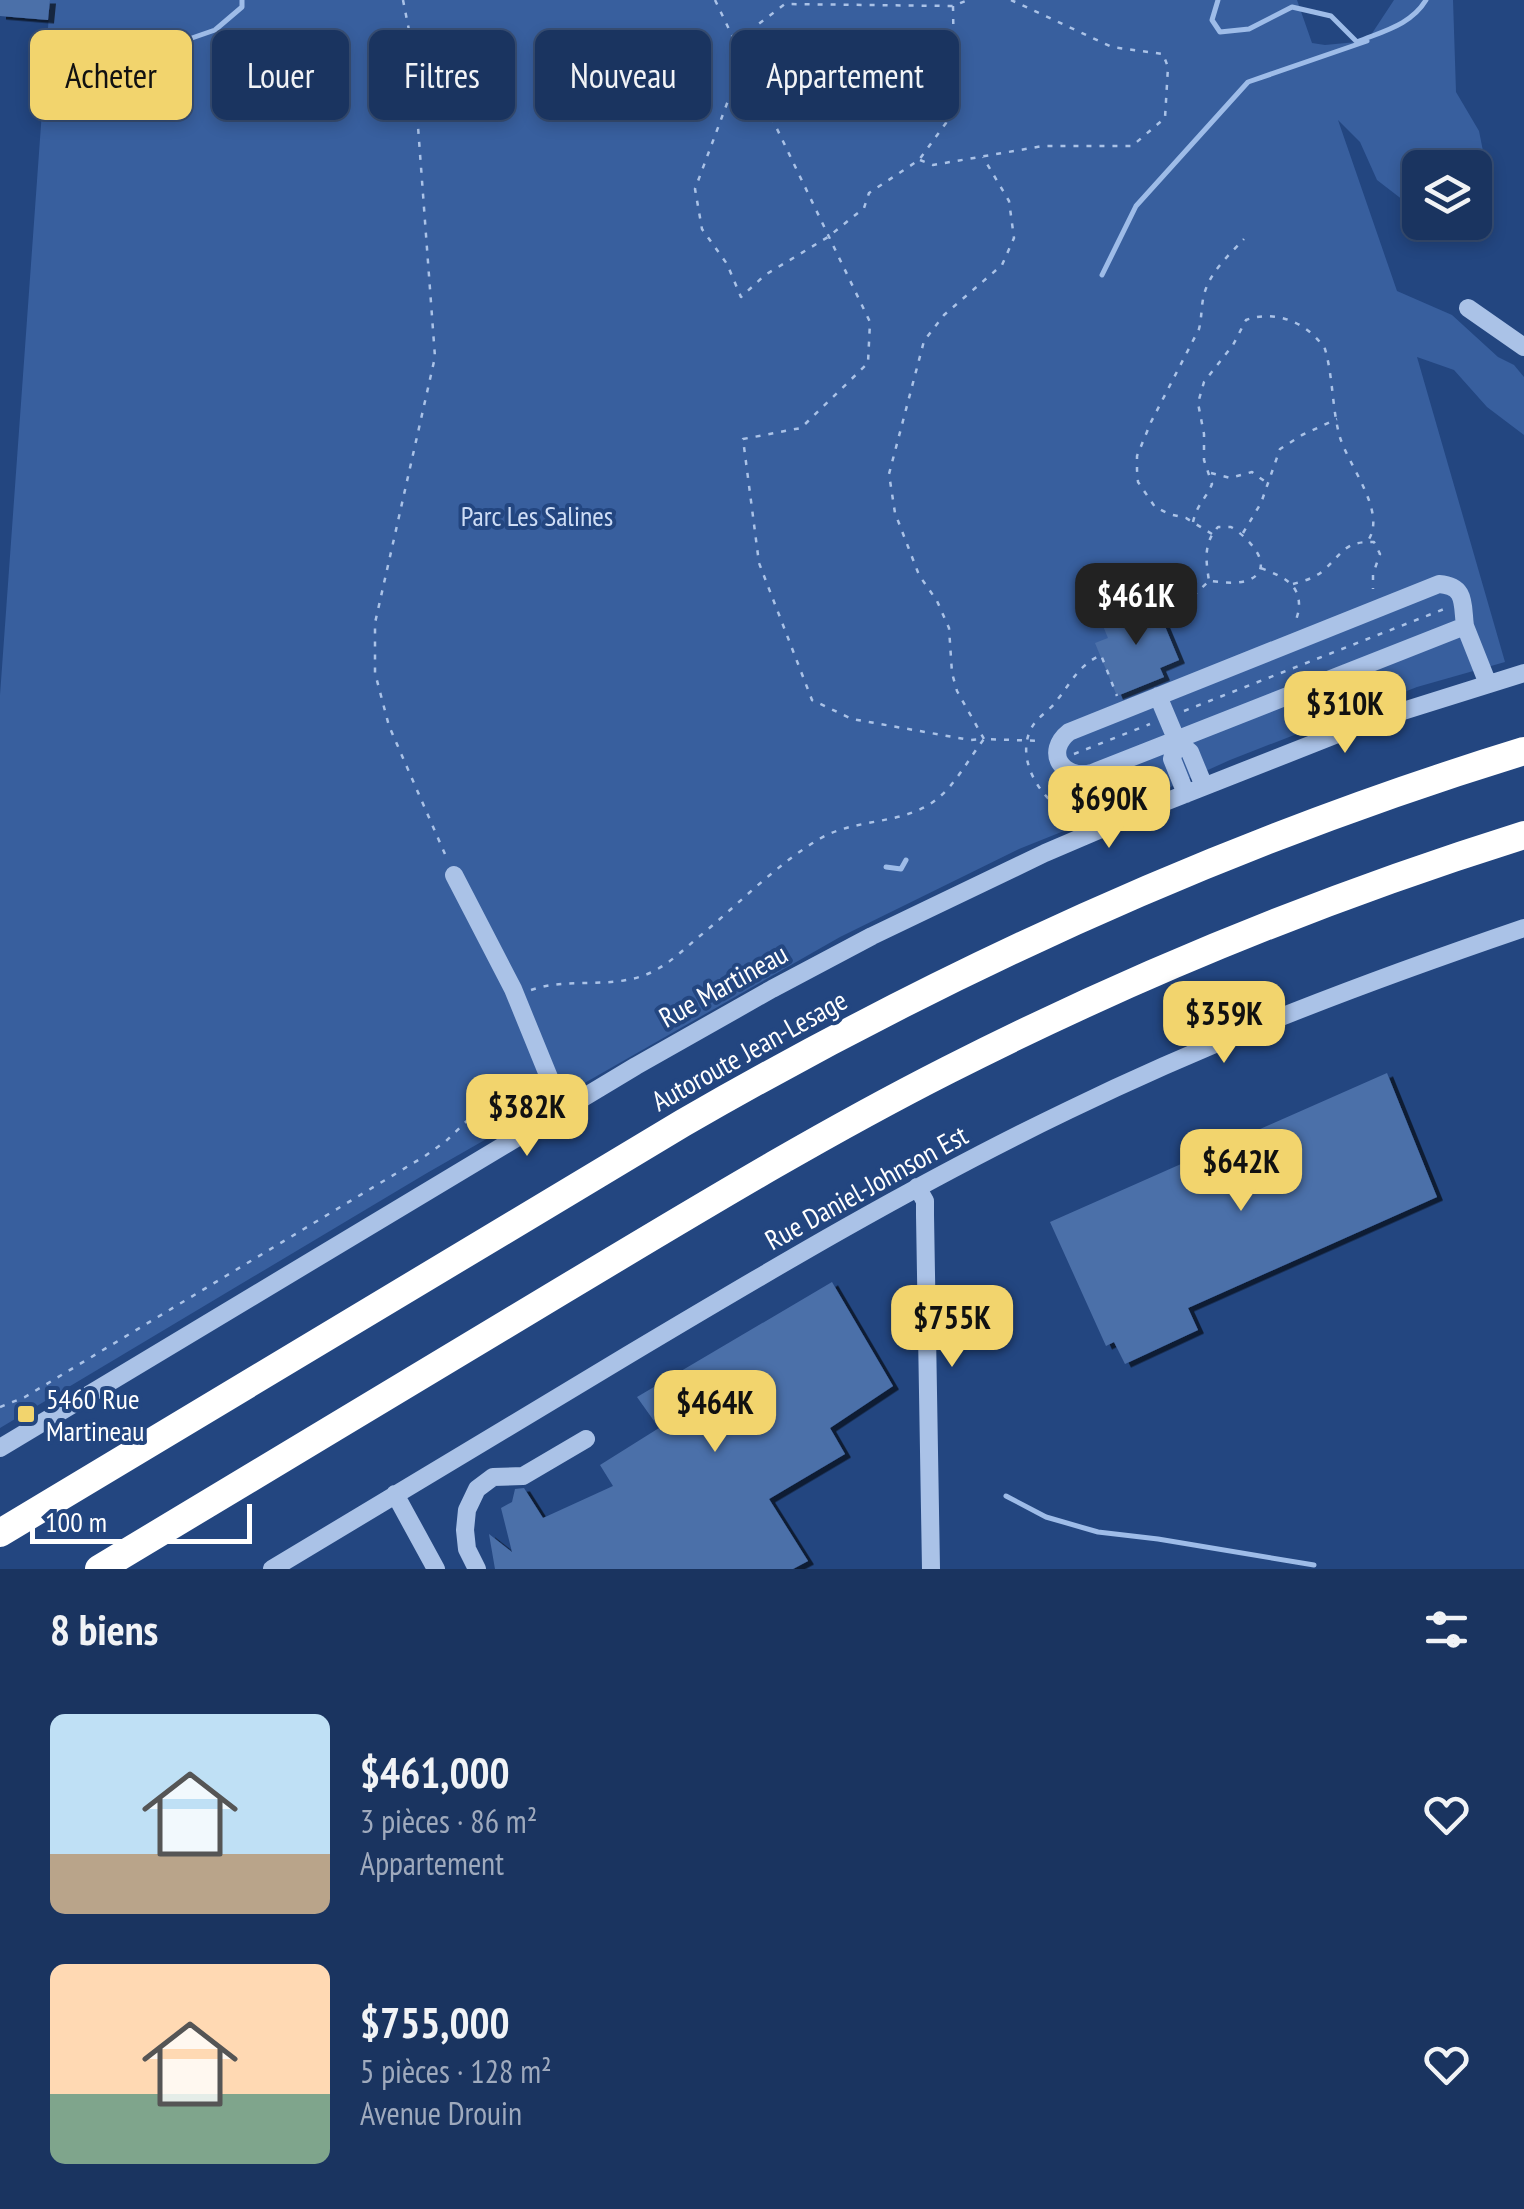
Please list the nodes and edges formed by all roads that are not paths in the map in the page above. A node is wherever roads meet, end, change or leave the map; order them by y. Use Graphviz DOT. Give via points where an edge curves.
graph roads {
  1 [pos="1468,308"];
  2 [pos="1524,347"];
  3 [pos="1465,626"];
  4 [pos="1524,673"];
  5 [pos="1488,684"];
  6 [pos="1158,696"];
  7 [pos="1177,741"];
  8 [pos="1524,751"];
  9 [pos="1195,790"];
  10 [pos="1524,835"];
  11 [pos="454,875"];
  12 [pos="1524,928"];
  13 [pos="565,1108"];
  14 [pos="918,1188"];
  15 [pos="586,1439"];
  16 [pos="0,1448"];
  17 [pos="470,1450"];
  18 [pos="488,1479"];
  19 [pos="395,1494"];
  20 [pos="0,1533"];
  21 [pos="99,1569"];
  22 [pos="272,1569"];
  23 [pos="436,1569"];
  24 [pos="477,1569"];
  25 [pos="931,1569"];
  1 -- 2 [label="street"];
  3 -- 5 [label="street"];
  3 -- 6 [label="street" via="1462,598 1445,584 1376,598"];
  3 -- 7 [label="street"];
  4 -- 5 [label="street, Rue Martineau"];
  5 -- 9 [label="street, Rue Martineau" via="1368,722"];
  6 -- 7 [label="street"];
  6 -- 7 [label="street" via="1069,732 1058,744 1059,760 1070,772 1086,775"];
  7 -- 9 [label="street" via="1172,759"];
  8 -- 20 [label="highway, Autoroute Jean-Lesage" via="1366,802 1199,867 884,1012 683,1123"];
  9 -- 13 [label="street, Rue Martineau" via="1045,852 861,941"];
  10 -- 21 [label="highway" via="1224,944 946,1070 760,1173"];
  11 -- 13 [label="street"];
  12 -- 14 [label="street, Rue Daniel-Johnson Est" via="1228,1038"];
  13 -- 16 [label="street, Rue Martineau"];
  14 -- 17 [label="street, Rue Daniel-Johnson Est"];
  14 -- 25 [label="street" via="925,1207"];
  15 -- 18 [label="street" via="522,1476"];
  17 -- 18 [label="street"];
  17 -- 19 [label="street, Rue Daniel-Johnson Est"];
  18 -- 24 [label="street" via="466,1516 467,1549"];
  19 -- 22 [label="street, Rue Daniel-Johnson Est"];
  19 -- 23 [label="street"];
}
